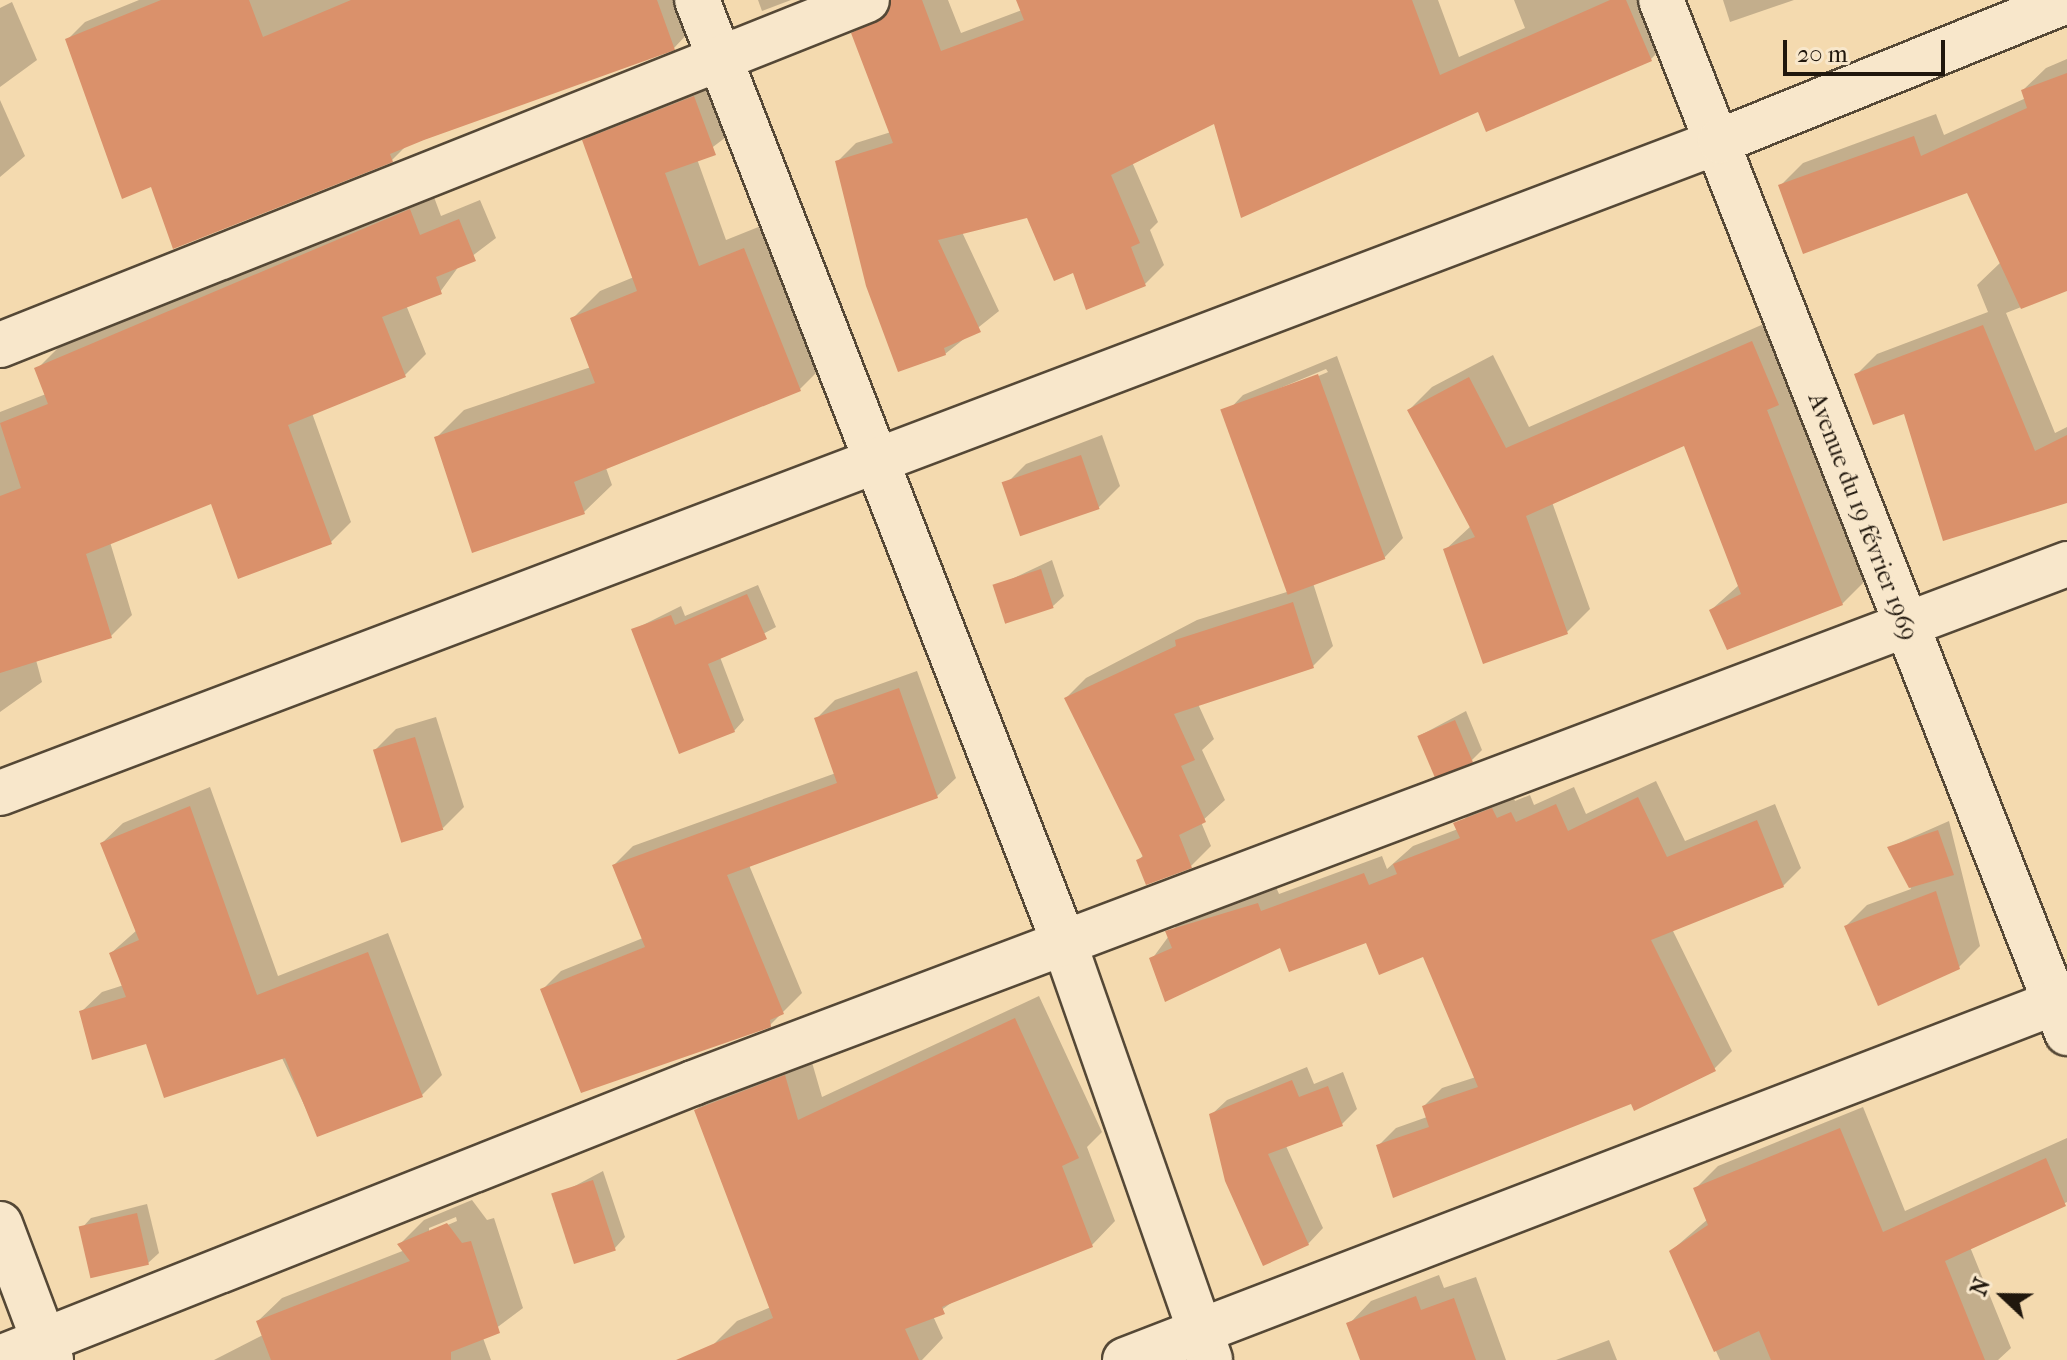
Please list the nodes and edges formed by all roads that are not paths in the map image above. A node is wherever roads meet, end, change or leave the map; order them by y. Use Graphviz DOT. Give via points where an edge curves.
graph roads {
  1 [pos="697,0"];
  2 [pos="867,0"];
  3 [pos="1661,0"];
  4 [pos="2067,1"];
  5 [pos="719,54"];
  6 [pos="1720,141"];
  7 [pos="0,345"];
  8 [pos="872,462"];
  9 [pos="2067,564"];
  10 [pos="1904,629"];
  11 [pos="0,793"];
  12 [pos="1066,948"];
  13 [pos="2063,1011"];
  14 [pos="0,1224"];
  15 [pos="1204,1346"];
  16 [pos="47,1350"];
  17 [pos="0,1358"];
  18 [pos="1125,1360"];
  1 -- 5 [label="street"];
  2 -- 5 [label="street"];
  3 -- 6 [label="street, Avenue du 19 février 1969"];
  4 -- 6 [label="street"];
  5 -- 7 [label="street"];
  5 -- 8 [label="street"];
  6 -- 8 [label="street"];
  6 -- 10 [label="street, Avenue du 19 février 1969"];
  8 -- 11 [label="street"];
  8 -- 12 [label="street"];
  9 -- 10 [label="street"];
  10 -- 12 [label="street"];
  10 -- 13 [label="street, Avenue du 19 février 1969"];
  12 -- 15 [label="street"];
  12 -- 16 [label="street" via="693,1083"];
  13 -- 15 [label="street"];
  14 -- 16 [label="street"];
  15 -- 18 [label="street"];
  16 -- 17 [label="street"];
}
